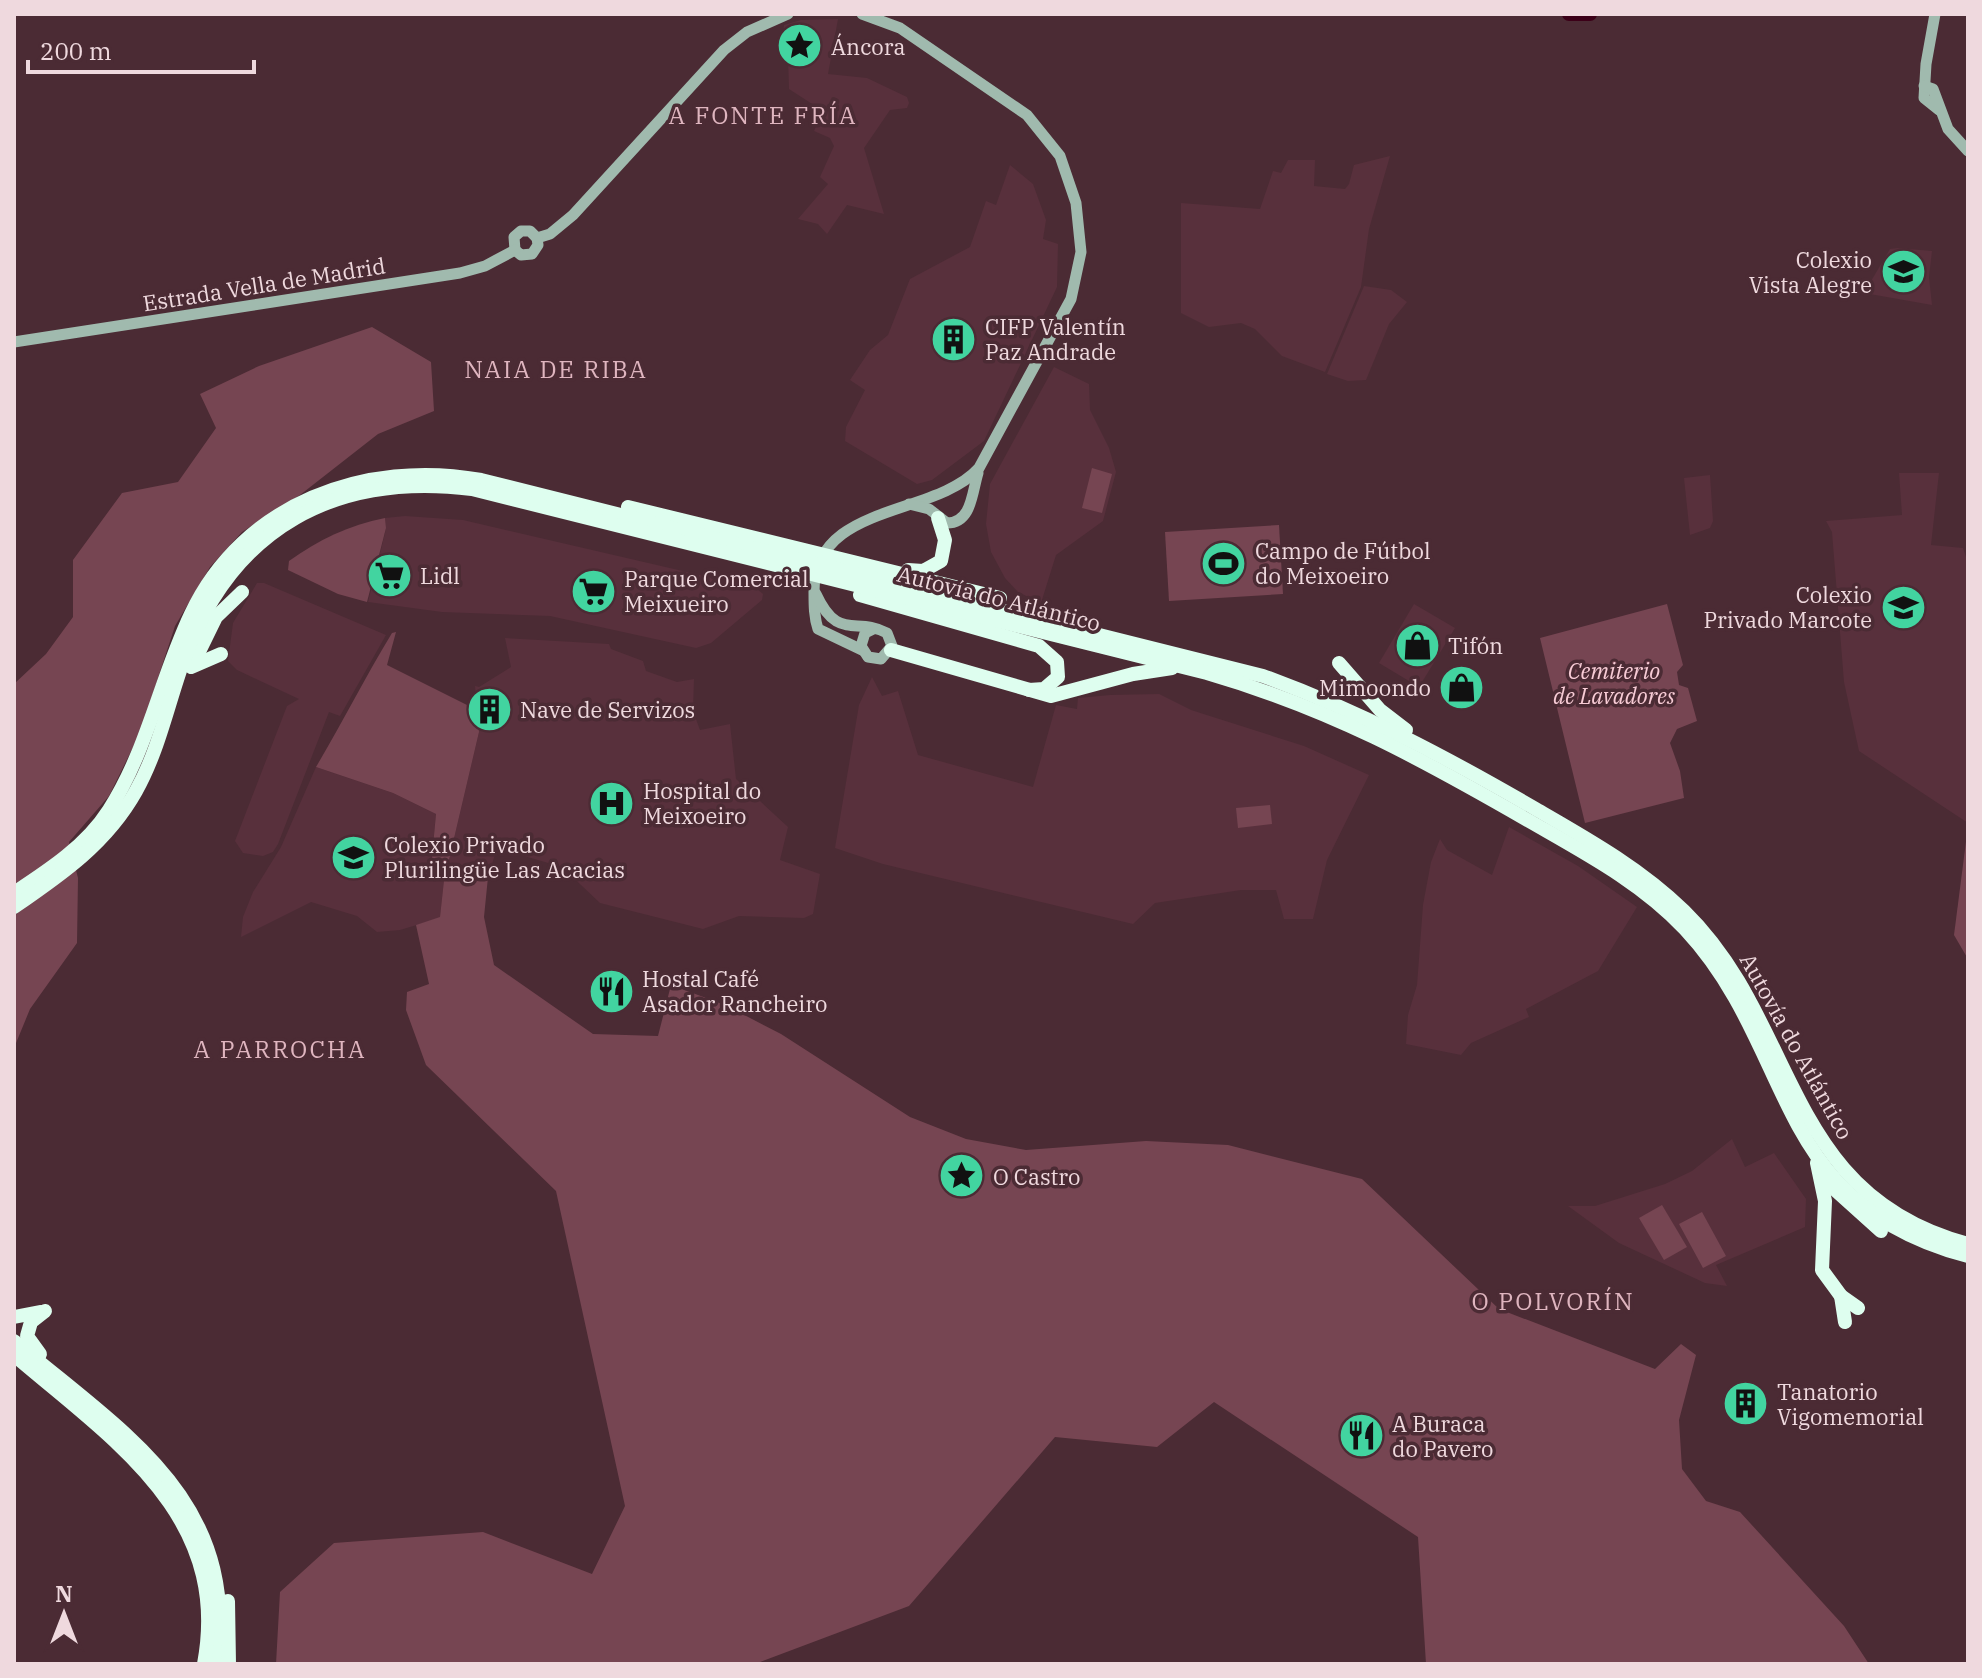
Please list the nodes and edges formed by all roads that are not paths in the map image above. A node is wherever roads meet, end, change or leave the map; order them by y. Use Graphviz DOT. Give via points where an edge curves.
graph roads {
  1 [pos="788,14"];
  2 [pos="862,14"];
  3 [pos="1935,14"];
  4 [pos="1968,151"];
  5 [pos="537,238"];
  6 [pos="515,250"];
  7 [pos="14,342"];
  8 [pos="979,468"];
  9 [pos="945,491"];
  10 [pos="568,501"];
  11 [pos="968,503"];
  12 [pos="908,504"];
  13 [pos="937,516"];
  14 [pos="611,522"];
  15 [pos="880,568"];
  16 [pos="814,590"];
  17 [pos="242,592"];
  18 [pos="1000,598"];
  19 [pos="814,608"];
  20 [pos="851,628"];
  21 [pos="873,629"];
  22 [pos="862,650"];
  23 [pos="891,650"];
  24 [pos="221,654"];
  25 [pos="1339,663"];
  26 [pos="198,665"];
  27 [pos="224,670"];
  28 [pos="1207,673"];
  29 [pos="1029,690"];
  30 [pos="1432,749"];
  31 [pos="105,836"];
  32 [pos="1594,843"];
  33 [pos="1654,873"];
  34 [pos="14,893"];
  35 [pos="14,907"];
  36 [pos="1816,1159"];
  37 [pos="1821,1177"];
  38 [pos="1881,1231"];
  39 [pos="1968,1244"];
  40 [pos="1968,1256"];
  41 [pos="1841,1296"];
  42 [pos="1858,1308"];
  43 [pos="14,1317"];
  44 [pos="1845,1322"];
  45 [pos="14,1341"];
  46 [pos="14,1355"];
  47 [pos="14,1367"];
  48 [pos="48,1384"];
  49 [pos="113,1425"];
  50 [pos="209,1548"];
  51 [pos="204,1664"];
  52 [pos="217,1664"];
  53 [pos="229,1664"];
  1 -- 5 [label="main road, Estrada Vella de Madrid" via="747,32 724,50 573,215"];
  2 -- 8 [label="main road" via="900,28 1027,115 1060,156 1076,203 1081,252 1071,299"];
  3 -- 4 [label="main road" via="1924,92 1933,89 1954,138"];
  5 -- 6 [label="main road, Estrada Vella de Madrid" via="532,254"];
  5 -- 6 [label="main road, Estrada Vella de Madrid" via="521,231 514,237"];
  6 -- 7 [label="main road, Estrada Vella de Madrid" via="460,273"];
  8 -- 9 [label="main road" via="960,486"];
  8 -- 11 [label="main road"];
  9 -- 11 [label="main road" via="964,494"];
  9 -- 12 [label="main road"];
  9 -- 13 [label="main road" via="934,503"];
  10 -- 15 [label="highway" via="596,501 706,524"];
  10 -- 30 [label="highway, Autovía do Atlántico" via="1263,676"];
  10 -- 34 [label="highway, Autovía do Atlántico" via="481,480 409,473 328,490 272,519 232,552 192,612 137,762 107,813 64,859"];
  11 -- 13 [label="main road" via="965,517 957,523"];
  12 -- 13 [label="main road"];
  12 -- 16 [label="main road" via="834,540 815,569"];
  13 -- 15 [label="highway" via="945,547 937,564 916,572"];
  14 -- 28 [label="highway, Autovía do Atlántico"];
  14 -- 29 [label="highway" via="672,546 1039,646 1057,662 1058,677 1044,689"];
  14 -- 31 [label="highway, Autovía do Atlántico" via="472,489 423,484 354,492 302,514 244,560 210,603 184,659 151,760"];
  15 -- 18 [label="highway"];
  16 -- 19 [label="main road"];
  16 -- 20 [label="main road" via="837,623"];
  17 -- 26 [label="highway" via="216,617"];
  19 -- 20 [label="main road" via="832,626"];
  19 -- 22 [label="main road" via="818,629"];
  20 -- 21 [label="main road"];
  21 -- 22 [label="main road" via="863,637"];
  21 -- 23 [label="main road" via="890,636"];
  22 -- 23 [label="main road" via="877,659"];
  23 -- 29 [label="highway"];
  24 -- 26 [label="highway"];
  25 -- 30 [label="highway" via="1380,710"];
  26 -- 27 [label="highway"];
  26 -- 31 [label="highway" via="146,787"];
  28 -- 29 [label="highway" via="1169,668 1060,695"];
  28 -- 36 [label="highway, Autovía do Atlántico" via="1320,710 1388,740 1645,893 1685,928 1714,964"];
  30 -- 32 [label="highway, Autovía do Atlántico"];
  31 -- 35 [label="highway, Autovía do Atlántico" via="78,864"];
  32 -- 33 [label="highway"];
  32 -- 39 [label="highway, Autovía do Atlántico" via="1666,894 1714,945 1755,1011 1813,1130 1841,1167 1899,1216"];
  36 -- 37 [label="highway"];
  36 -- 40 [label="highway, Autovía do Atlántico" via="1899,1230"];
  37 -- 38 [label="highway"];
  37 -- 41 [label="highway" via="1822,1270"];
  41 -- 42 [label="highway"];
  41 -- 44 [label="highway"];
  43 -- 49 [label="highway" via="45,1311 28,1328 30,1345 92,1399"];
  45 -- 49 [label="highway"];
  46 -- 48 [label="highway"];
  47 -- 48 [label="highway"];
  48 -- 51 [label="highway" via="155,1481 189,1531 210,1609"];
  49 -- 50 [label="highway" via="166,1474"];
  50 -- 52 [label="highway" via="222,1610"];
  50 -- 53 [label="highway" via="228,1595"];
}
